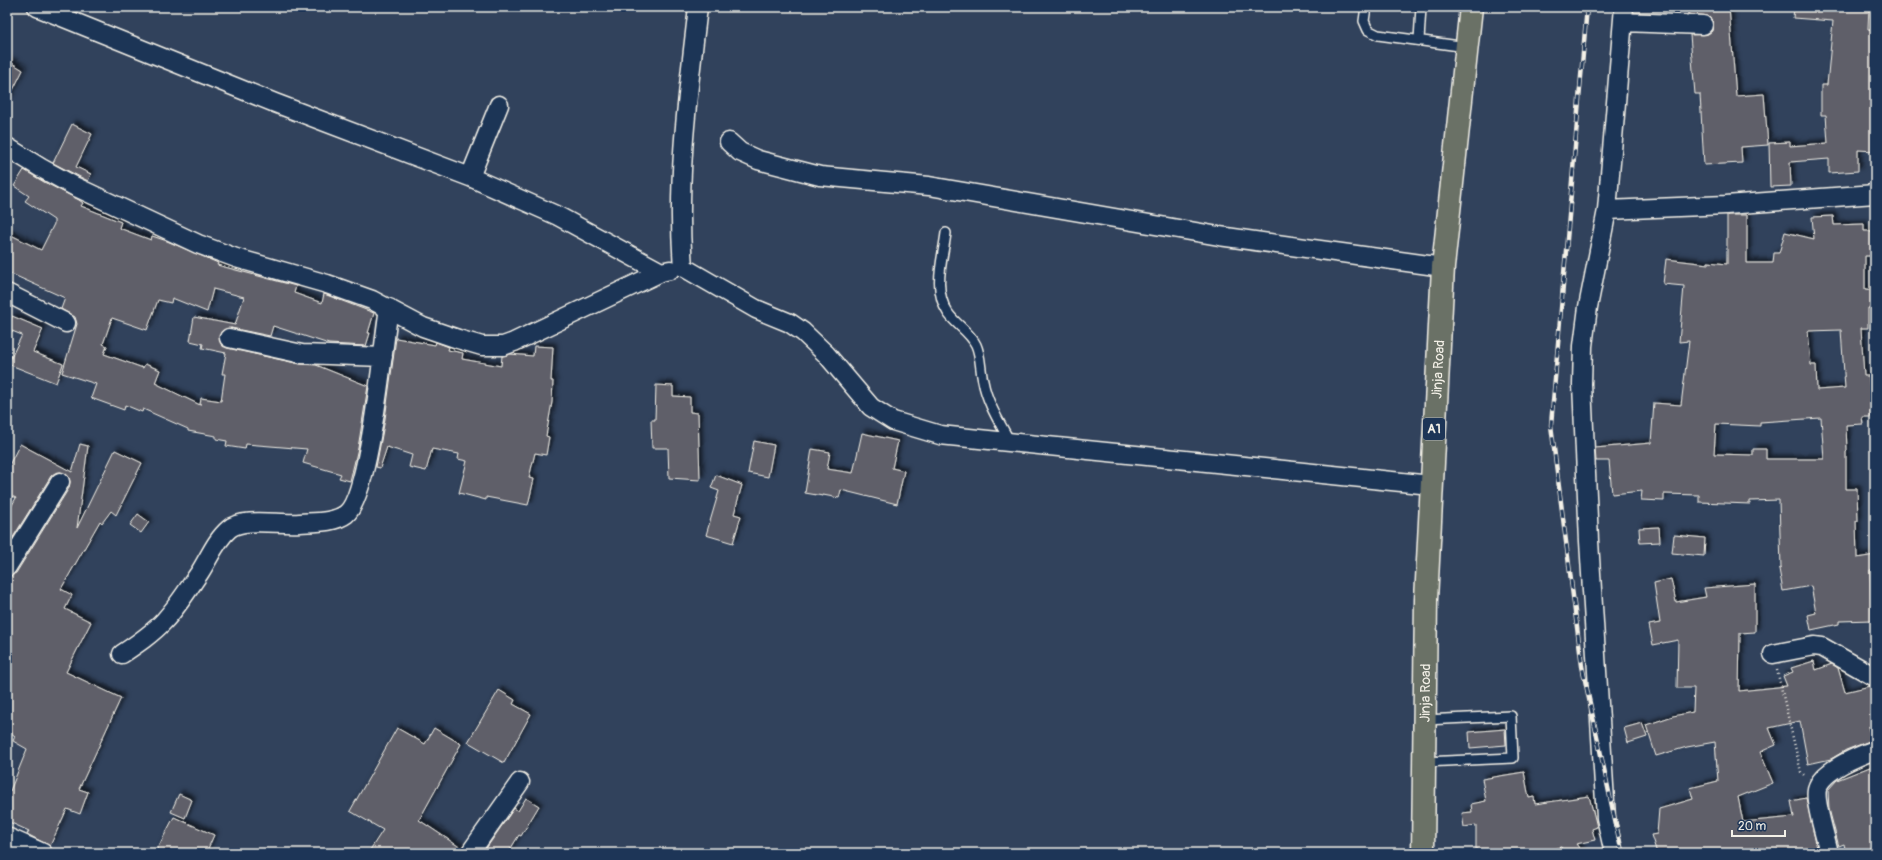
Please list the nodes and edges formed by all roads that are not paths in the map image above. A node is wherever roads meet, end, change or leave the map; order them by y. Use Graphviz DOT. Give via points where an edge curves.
graph roads {
  1 [pos="37,7"];
  2 [pos="698,7"];
  3 [pos="1366,7"];
  4 [pos="1421,7"];
  5 [pos="1471,7"];
  6 [pos="1624,14"];
  7 [pos="1703,25"];
  8 [pos="1419,40"];
  9 [pos="1467,47"];
  10 [pos="499,105"];
  11 [pos="730,142"];
  12 [pos="7,147"];
  13 [pos="470,177"];
  14 [pos="1875,194"];
  15 [pos="1607,210"];
  16 [pos="946,233"];
  17 [pos="683,267"];
  18 [pos="1443,267"];
  19 [pos="661,272"];
  20 [pos="7,293"];
  21 [pos="389,308"];
  22 [pos="66,323"];
  23 [pos="229,338"];
  24 [pos="383,357"];
  25 [pos="1011,443"];
  26 [pos="60,482"];
  27 [pos="1431,485"];
  28 [pos="7,567"];
  29 [pos="122,654"];
  30 [pos="1773,654"];
  31 [pos="1875,677"];
  32 [pos="1424,720"];
  33 [pos="1875,750"];
  34 [pos="1424,762"];
  35 [pos="520,782"];
  36 [pos="7,837"];
  37 [pos="43,853"];
  38 [pos="470,853"];
  39 [pos="1423,853"];
  40 [pos="1614,853"];
  41 [pos="1829,853"];
  1 -- 13 [label="street"];
  2 -- 17 [label="street" via="684,133 681,203"];
  3 -- 8 [label="lane" via="1364,21 1368,30 1378,35"];
  4 -- 8 [label="lane"];
  5 -- 9 [label="highway, Jinja Road / A1"];
  6 -- 7 [label="street"];
  6 -- 15 [label="street"];
  8 -- 9 [label="lane"];
  9 -- 18 [label="highway, Jinja Road / A1"];
  10 -- 13 [label="street"];
  11 -- 18 [label="street" via="740,152 758,160 820,176 929,186 1219,236"];
  12 -- 21 [label="street" via="74,186 198,244 236,258 327,284"];
  13 -- 19 [label="street" via="558,216"];
  14 -- 15 [label="street" via="1726,205"];
  15 -- 40 [label="street" via="1588,307 1582,384 1606,818"];
  16 -- 25 [label="lane" via="939,280 940,296 948,313 976,345 988,397"];
  17 -- 19 [label="street"];
  17 -- 25 [label="street" via="756,309 790,323 803,332 826,354 871,407 894,421 940,435"];
  18 -- 27 [label="highway, Jinja Road / A1"];
  19 -- 21 [label="street" via="503,346 482,346 458,339 423,327"];
  20 -- 22 [label="street"];
  21 -- 24 [label="street"];
  23 -- 24 [label="street" via="302,354"];
  24 -- 29 [label="street" via="376,414 355,500 348,513 325,521 234,525 222,536 198,576 165,620"];
  25 -- 27 [label="street"];
  26 -- 28 [label="street"];
  27 -- 32 [label="highway, Jinja Road / A1"];
  30 -- 31 [label="street" via="1814,646 1822,647"];
  32 -- 34 [label="highway, Jinja Road / A1"];
  32 -- 34 [label="lane" via="1511,716 1513,758"];
  33 -- 41 [label="street" via="1836,769 1824,777 1817,788"];
  34 -- 39 [label="highway, Jinja Road / A1"];
  35 -- 38 [label="street"];
  36 -- 37 [label="street"];
}
